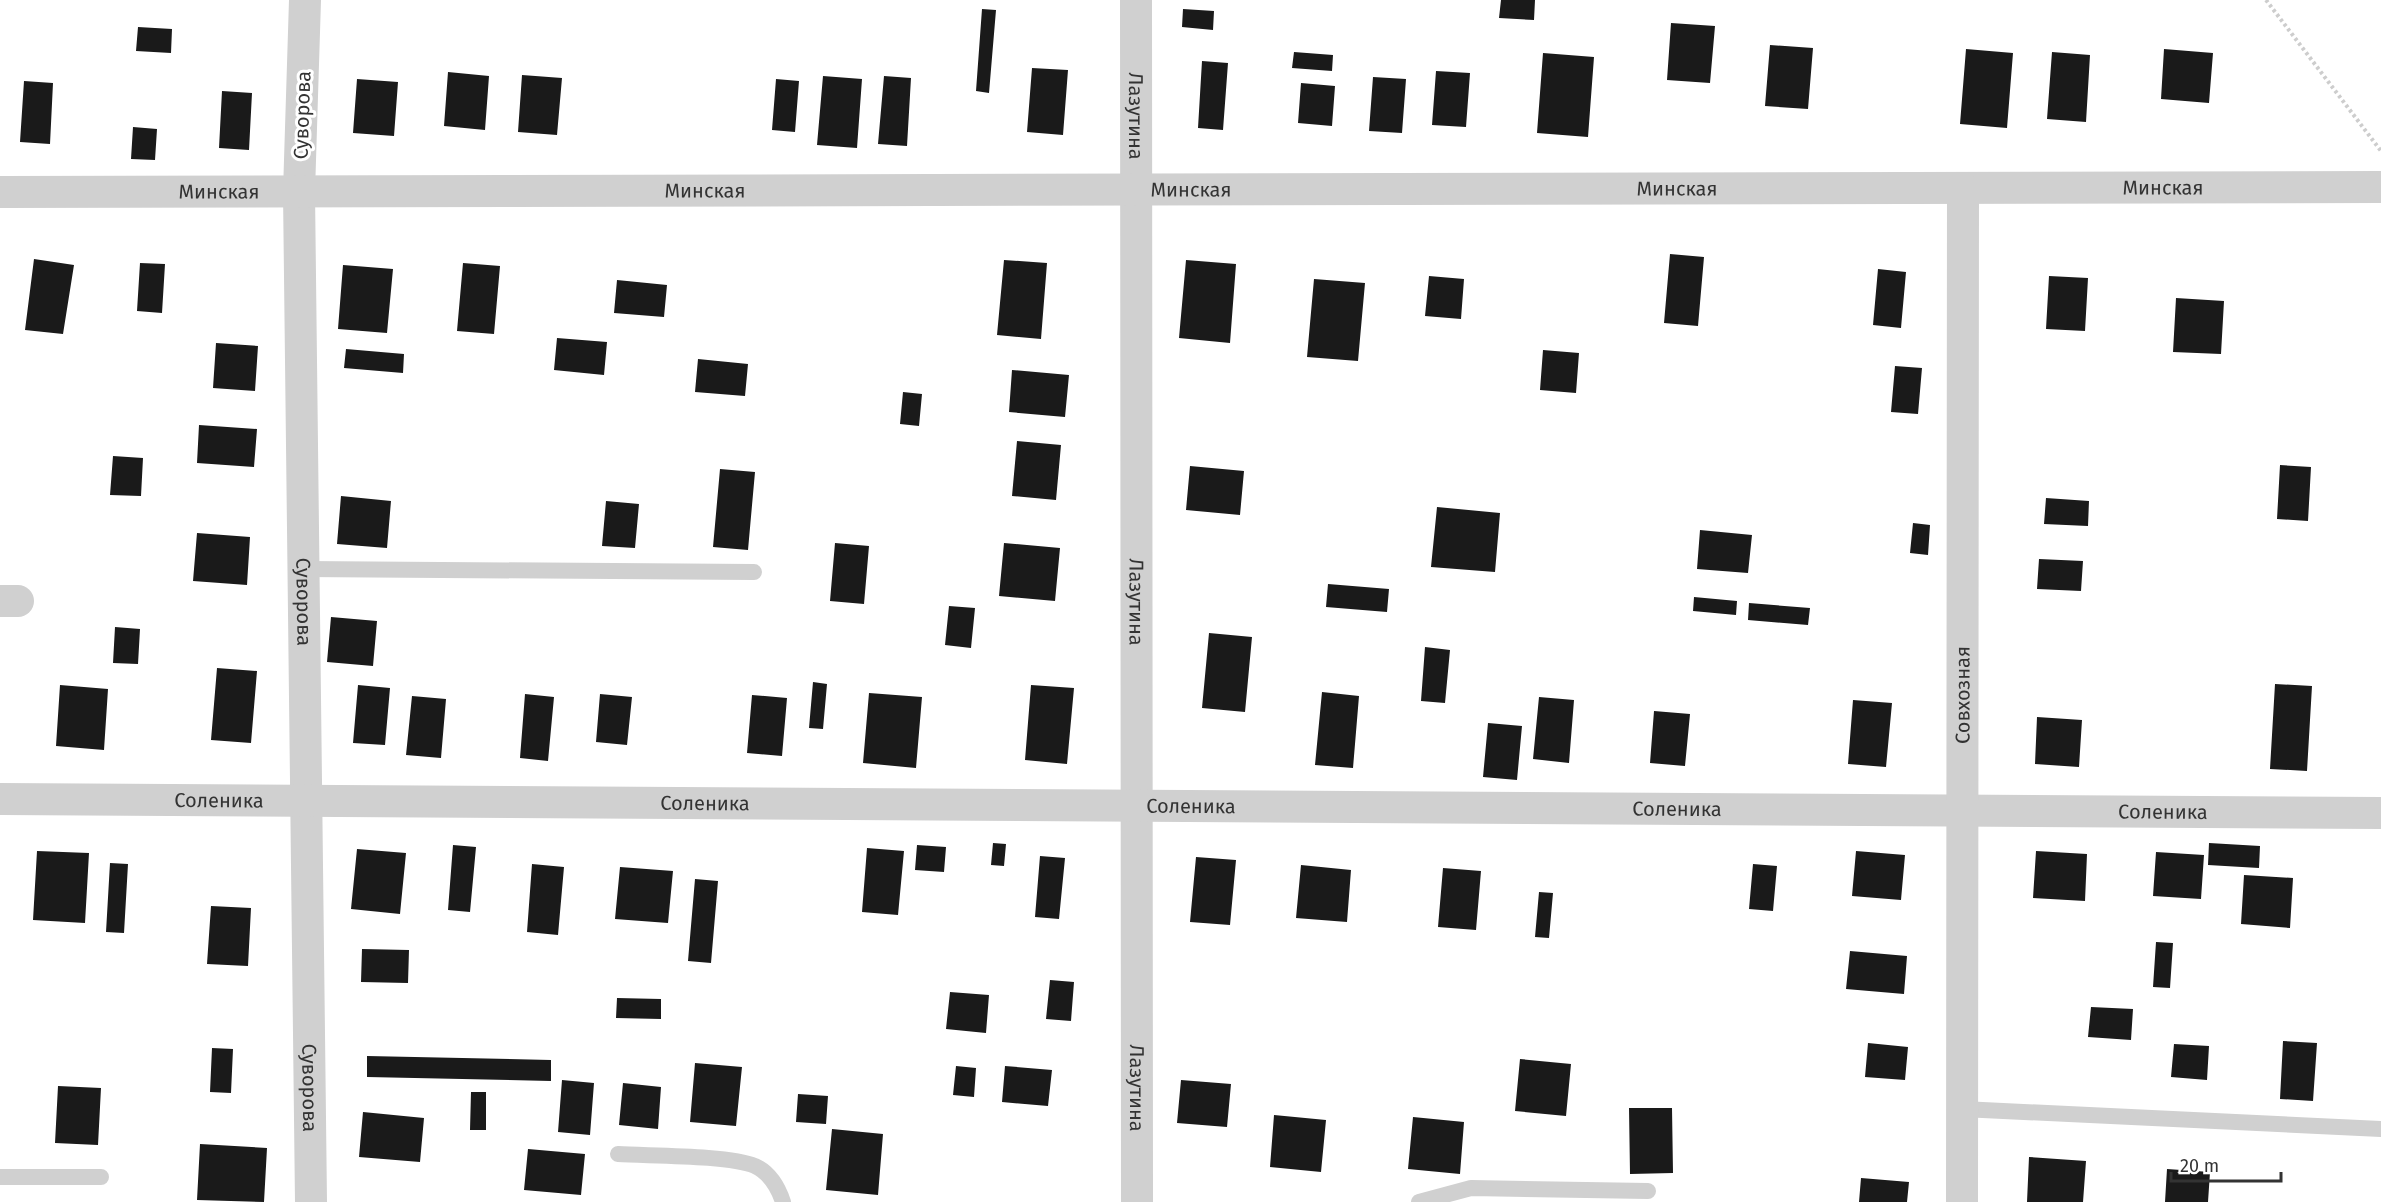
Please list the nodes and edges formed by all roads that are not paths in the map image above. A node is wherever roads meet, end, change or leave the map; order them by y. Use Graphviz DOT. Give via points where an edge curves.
graph roads {
  1 [pos="305,0"];
  2 [pos="1136,0"];
  3 [pos="2381,187"];
  4 [pos="1963,188"];
  5 [pos="1136,190"];
  6 [pos="0,192"];
  7 [pos="299,192"];
  8 [pos="303,569"];
  9 [pos="754,572"];
  10 [pos="0,799"];
  11 [pos="306,801"];
  12 [pos="1135,806"];
  13 [pos="1962,811"];
  14 [pos="2381,813"];
  15 [pos="1962,1109"];
  16 [pos="2381,1129"];
  17 [pos="618,1154"];
  18 [pos="0,1177"];
  19 [pos="101,1177"];
  20 [pos="1648,1191"];
  21 [pos="311,1202"];
  22 [pos="783,1202"];
  23 [pos="1137,1202"];
  24 [pos="1419,1202"];
  25 [pos="1962,1202"];
  1 -- 7 [label="street, Суворова"];
  2 -- 5 [label="street, Лазутина"];
  3 -- 4 [label="street, Минская"];
  4 -- 5 [label="street, Минская"];
  4 -- 13 [label="street, Совхозная"];
  5 -- 7 [label="street, Минская"];
  5 -- 12 [label="street, Лазутина"];
  6 -- 7 [label="street, Минская"];
  7 -- 8 [label="street, Суворова"];
  8 -- 9 [label="lane"];
  8 -- 11 [label="street, Суворова"];
  10 -- 11 [label="street, Соленика"];
  11 -- 12 [label="street, Соленика"];
  11 -- 21 [label="street, Суворова"];
  12 -- 13 [label="street, Соленика"];
  12 -- 23 [label="street, Лазутина"];
  13 -- 14 [label="street, Соленика"];
  13 -- 15 [label="street, Совхозная"];
  15 -- 16 [label="lane"];
  15 -- 25 [label="street, Совхозная"];
  17 -- 22 [label="lane" via="755,1166 773,1179"];
  18 -- 19 [label="lane"];
  20 -- 24 [label="lane" via="1471,1188"];
}
